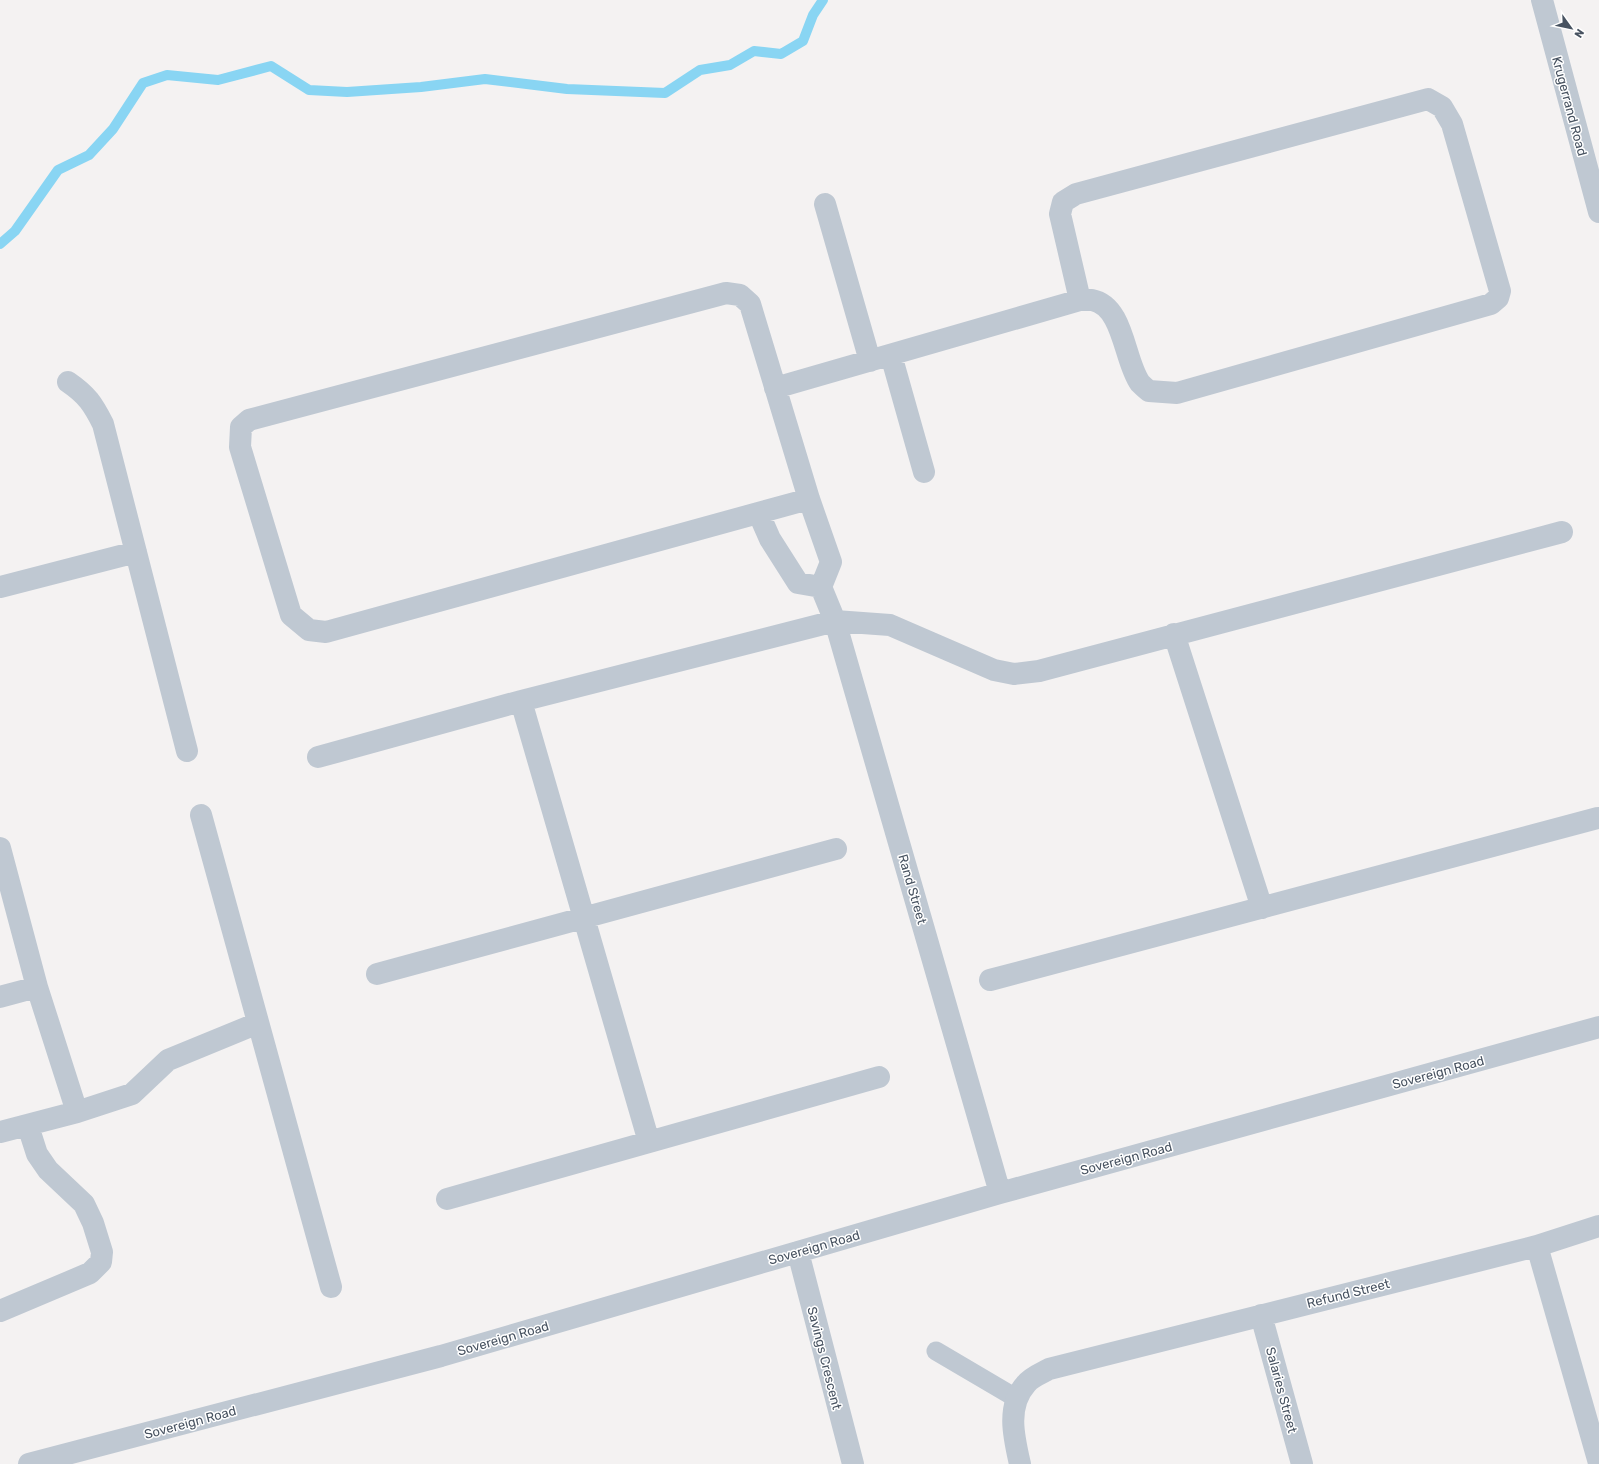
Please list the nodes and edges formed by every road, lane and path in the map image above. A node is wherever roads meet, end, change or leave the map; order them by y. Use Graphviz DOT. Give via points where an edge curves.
graph roads {
  1 [pos="1542,0"];
  2 [pos="825,204"];
  3 [pos="1599,212"];
  4 [pos="1080,300"];
  5 [pos="891,355"];
  6 [pos="870,361"];
  7 [pos="68,382"];
  8 [pos="775,388"];
  9 [pos="924,472"];
  10 [pos="809,499"];
  11 [pos="759,514"];
  12 [pos="1562,532"];
  13 [pos="136,552"];
  14 [pos="0,587"];
  15 [pos="821,587"];
  16 [pos="835,621"];
  17 [pos="1174,634"];
  18 [pos="522,701"];
  19 [pos="187,751"];
  20 [pos="318,757"];
  21 [pos="201,815"];
  22 [pos="1598,818"];
  23 [pos="0,848"];
  24 [pos="836,849"];
  25 [pos="1262,908"];
  26 [pos="584,918"];
  27 [pos="377,974"];
  28 [pos="990,980"];
  29 [pos="37,987"];
  30 [pos="0,997"];
  31 [pos="258,1023"];
  32 [pos="1599,1027"];
  33 [pos="879,1076"];
  34 [pos="77,1112"];
  35 [pos="28,1126"];
  36 [pos="0,1132"];
  37 [pos="649,1142"];
  38 [pos="1000,1193"];
  39 [pos="447,1200"];
  40 [pos="1599,1226"];
  41 [pos="1538,1246"];
  42 [pos="798,1252"];
  43 [pos="331,1287"];
  44 [pos="0,1311"];
  45 [pos="1262,1315"];
  46 [pos="936,1351"];
  47 [pos="1016,1398"];
  48 [pos="1599,1463"];
  49 [pos="28,1464"];
  50 [pos="852,1464"];
  51 [pos="1020,1464"];
  52 [pos="1302,1464"];
  1 -- 3 [label="street, Krugerrand Road"];
  2 -- 6 [label="street"];
  4 -- 4 [label="street" via="1093,300 1107,308 1116,320 1132,367 1140,382 1149,391 1178,393 1492,304 1500,291 1452,124 1442,107 1428,99 1076,194 1063,202 1060,214"];
  4 -- 5 [label="street"];
  5 -- 6 [label="street"];
  5 -- 9 [label="street"];
  6 -- 8 [label="street"];
  7 -- 13 [label="street" via="92,402 103,424"];
  8 -- 10 [label="street"];
  8 -- 11 [label="street" via="750,304 740,295 726,293 249,420 241,427 240,447 291,615 309,630 326,632"];
  10 -- 11 [label="street"];
  10 -- 15 [label="street" via="831,562"];
  11 -- 15 [label="street" via="770,539 798,583"];
  12 -- 17 [label="street"];
  13 -- 14 [label="street"];
  13 -- 19 [label="street"];
  15 -- 16 [label="street, Rand Street"];
  16 -- 17 [label="street" via="890,625 994,670 1014,674 1039,671"];
  16 -- 18 [label="street"];
  16 -- 38 [label="street, Rand Street"];
  17 -- 25 [label="street"];
  18 -- 20 [label="street"];
  18 -- 26 [label="street"];
  21 -- 31 [label="street"];
  22 -- 25 [label="street"];
  23 -- 29 [label="street"];
  24 -- 26 [label="street"];
  25 -- 28 [label="street"];
  26 -- 27 [label="street"];
  26 -- 37 [label="street"];
  29 -- 30 [label="street"];
  29 -- 34 [label="street"];
  31 -- 34 [label="street" via="168,1060 132,1094"];
  31 -- 43 [label="street"];
  32 -- 38 [label="street, Sovereign Road"];
  33 -- 37 [label="street"];
  34 -- 35 [label="street"];
  35 -- 36 [label="street"];
  35 -- 44 [label="street" via="37,1154 48,1170 84,1204 102,1252 101,1262 90,1273"];
  37 -- 39 [label="street"];
  38 -- 42 [label="street, Sovereign Road"];
  40 -- 41 [label="street, Refund Street"];
  41 -- 45 [label="street, Refund Street"];
  41 -- 48 [label="street"];
  42 -- 49 [label="street, Sovereign Road" via="441,1356"];
  42 -- 50 [label="street, Savings Crescent"];
  45 -- 47 [label="street, Refund Street" via="1049,1369 1026,1382"];
  45 -- 52 [label="street, Salaries Street"];
  46 -- 47 [label="lane"];
  47 -- 51 [label="street, Refund Street" via="1012,1431"];
}
